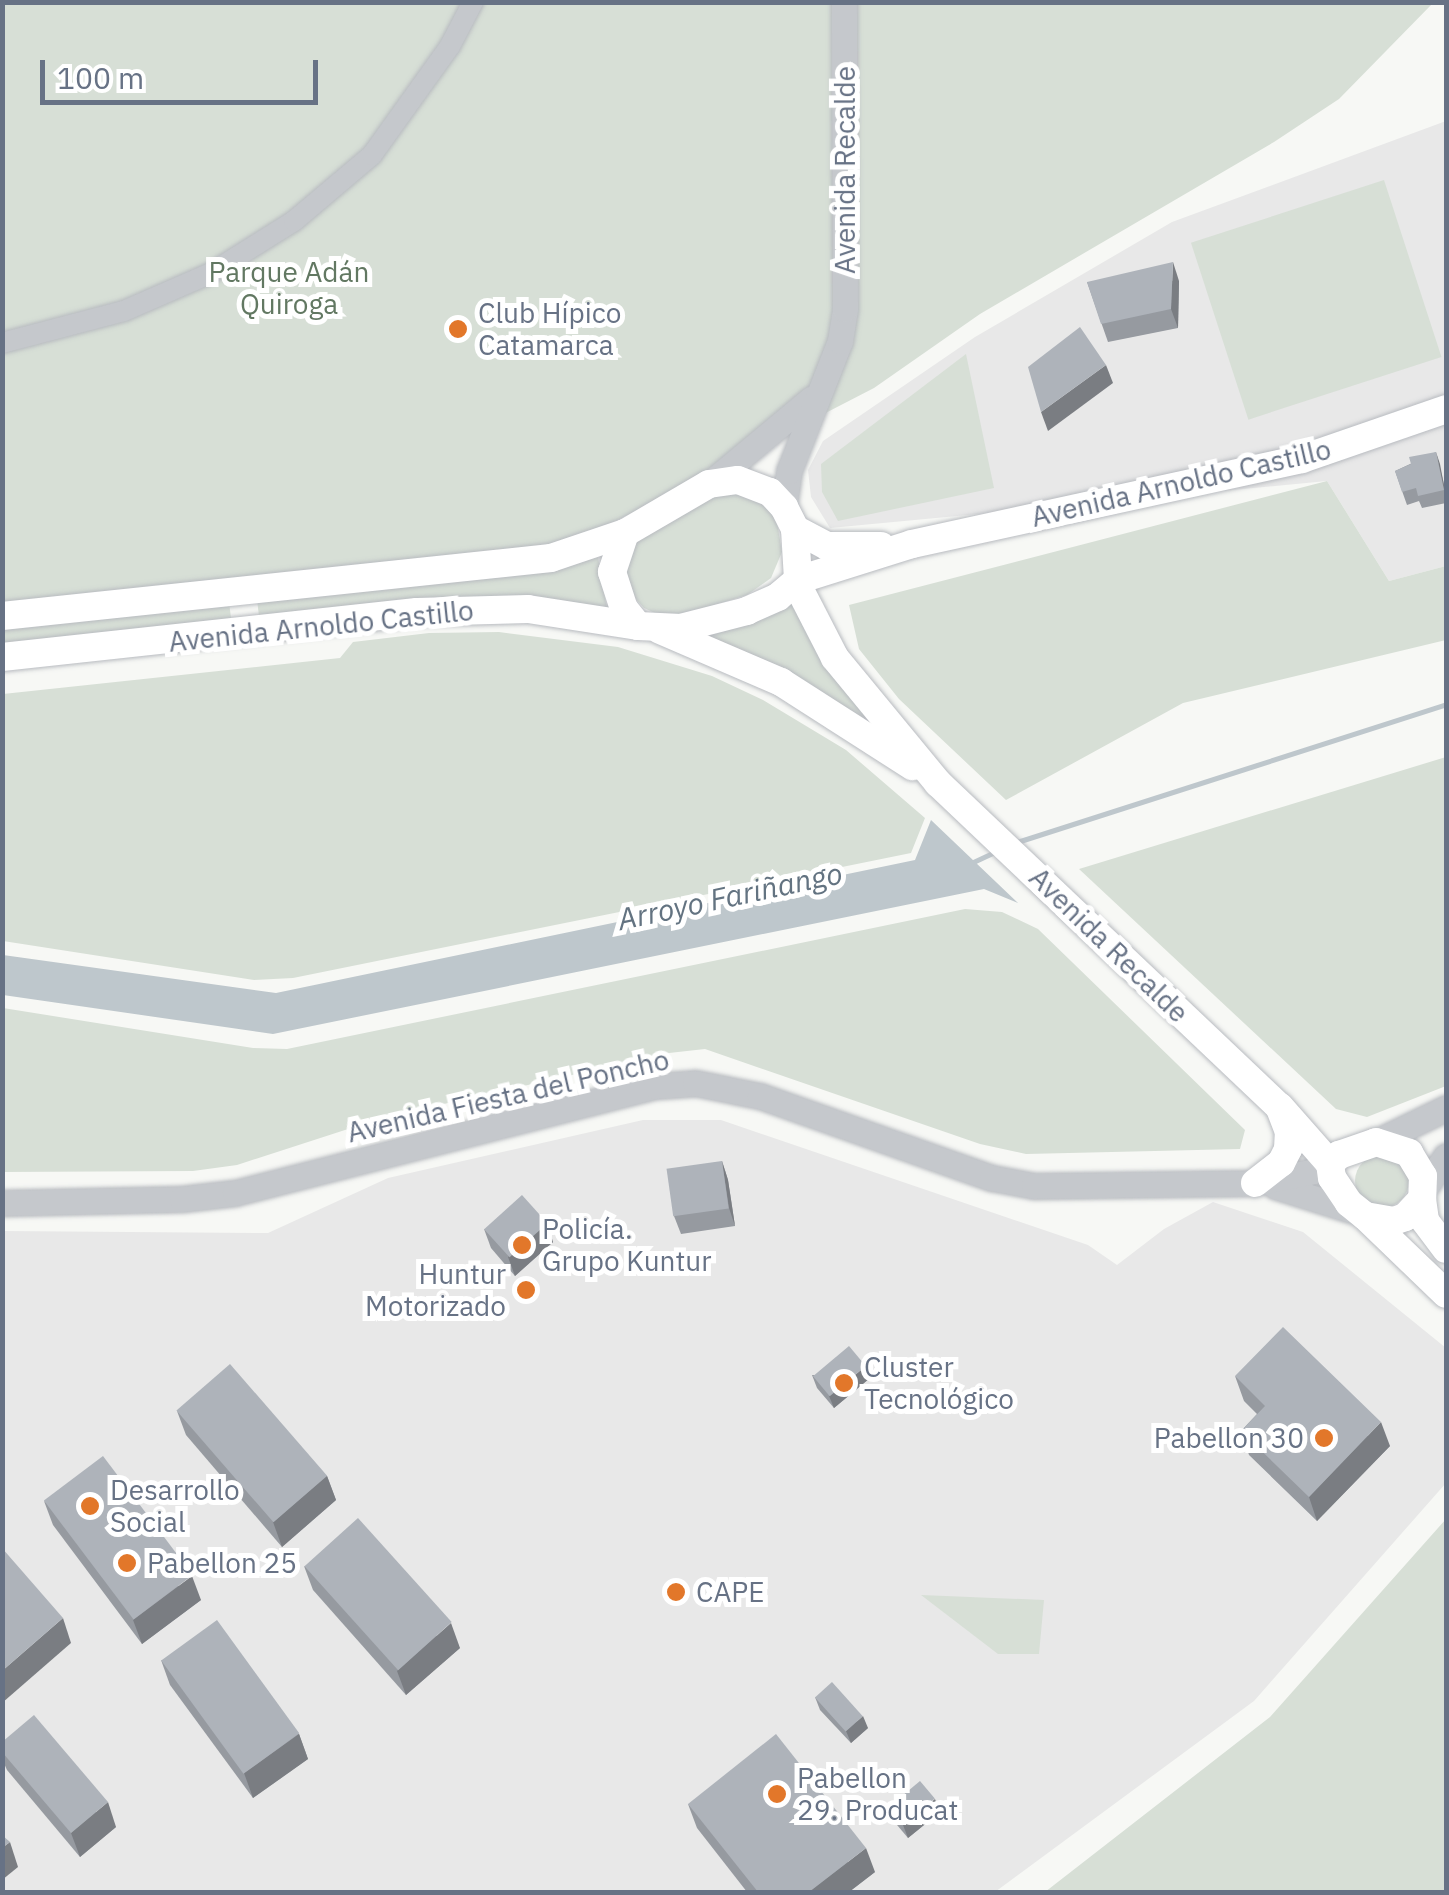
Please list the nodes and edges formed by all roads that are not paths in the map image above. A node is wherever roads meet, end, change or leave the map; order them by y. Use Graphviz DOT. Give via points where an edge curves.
graph roads {
  1 [pos="473,2"];
  2 [pos="844,2"];
  3 [pos="2,343"];
  4 [pos="818,392"];
  5 [pos="1446,409"];
  6 [pos="708,484"];
  7 [pos="789,518"];
  8 [pos="625,533"];
  9 [pos="912,544"];
  10 [pos="797,581"];
  11 [pos="2,616"];
  12 [pos="648,628"];
  13 [pos="2,657"];
  14 [pos="938,783"];
  15 [pos="1280,1107"];
  16 [pos="1446,1108"];
  17 [pos="1369,1143"];
  18 [pos="1446,1156"];
  19 [pos="1330,1166"];
  20 [pos="1255,1183"];
  21 [pos="1424,1194"];
  22 [pos="2,1203"];
  23 [pos="1363,1214"];
  24 [pos="1446,1249"];
  25 [pos="1446,1294"];
  1 -- 3 [label="street" via="450,46 372,155 306,212 210,273 124,312"];
  2 -- 4 [label="street, Avenida Recalde" via="845,309 840,342"];
  4 -- 6 [label="street, Avenida Recalde"];
  4 -- 7 [label="street, Avenida Recalde" via="789,470"];
  5 -- 9 [label="main road, Avenida Arnoldo Castillo" via="1302,459"];
  6 -- 7 [label="main road" via="755,484"];
  6 -- 8 [label="main road"];
  7 -- 9 [label="main road, Avenida Arnoldo Castillo" via="827,546"];
  7 -- 10 [label="main road"];
  8 -- 11 [label="main road, Avenida Arnoldo Castillo" via="551,558 491,566"];
  8 -- 12 [label="main road" via="612,572 624,609"];
  9 -- 10 [label="main road, Avenida Arnoldo Castillo"];
  10 -- 12 [label="main road" via="747,611"];
  10 -- 14 [label="main road, Avenida Recalde" via="835,658"];
  12 -- 13 [label="main road, Avenida Arnoldo Castillo" via="528,609 417,612"];
  12 -- 14 [label="main road, Avenida Recalde" via="781,682"];
  14 -- 15 [label="main road, Avenida Recalde"];
  15 -- 17 [label="main road, Avenida Recalde" via="1308,1125"];
  15 -- 19 [label="main road, Avenida Recalde"];
  15 -- 20 [label="main road" via="1288,1149"];
  16 -- 17 [label="street"];
  17 -- 19 [label="main road"];
  17 -- 21 [label="main road" via="1409,1153"];
  18 -- 21 [label="street"];
  19 -- 20 [label="street, Avenida Fiesta del Poncho"];
  19 -- 23 [label="main road" via="1338,1189"];
  20 -- 22 [label="street, Avenida Fiesta del Poncho" via="1034,1186 992,1178 760,1096 695,1083 656,1086 234,1193"];
  20 -- 23 [label="street, Avenida Fiesta del Poncho"];
  21 -- 23 [label="main road" via="1405,1218"];
  21 -- 24 [label="main road" via="1426,1221"];
  23 -- 25 [label="main road"];
}
